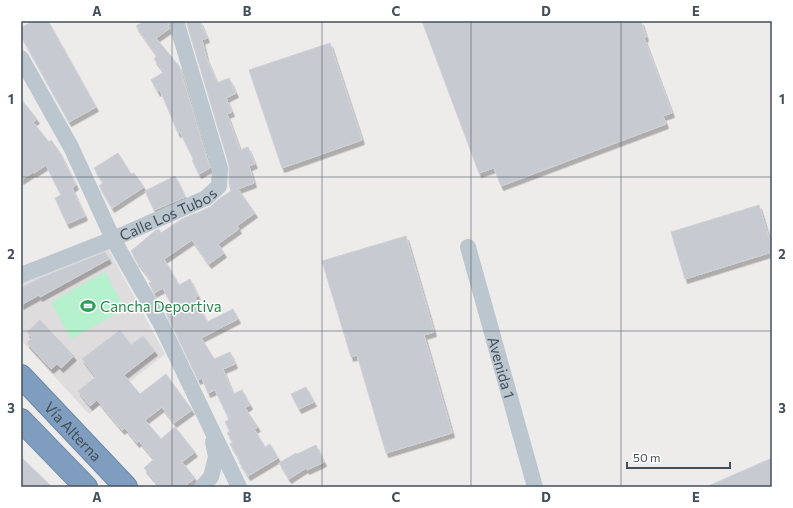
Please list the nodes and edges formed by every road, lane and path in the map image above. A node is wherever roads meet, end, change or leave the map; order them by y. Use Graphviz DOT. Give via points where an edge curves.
graph roads {
  1 [pos="176,21"];
  2 [pos="21,58"];
  3 [pos="113,239"];
  4 [pos="468,247"];
  5 [pos="21,275"];
  6 [pos="21,376"];
  7 [pos="21,420"];
  8 [pos="208,423"];
  9 [pos="86,487"];
  10 [pos="126,487"];
  11 [pos="202,487"];
  12 [pos="239,487"];
  13 [pos="535,487"];
  1 -- 3 [label="street, Calle Los Tubos" via="220,168 219,186 206,198"];
  2 -- 3 [label="street" via="71,147"];
  3 -- 5 [label="street, Calle Los Tubos"];
  3 -- 8 [label="street" via="161,324"];
  4 -- 13 [label="street, Avenida 1"];
  6 -- 10 [label="highway, Vía Alterna"];
  7 -- 9 [label="highway, Vía Alterna"];
  8 -- 11 [label="street" via="216,457 211,477"];
  8 -- 12 [label="street"];
}
